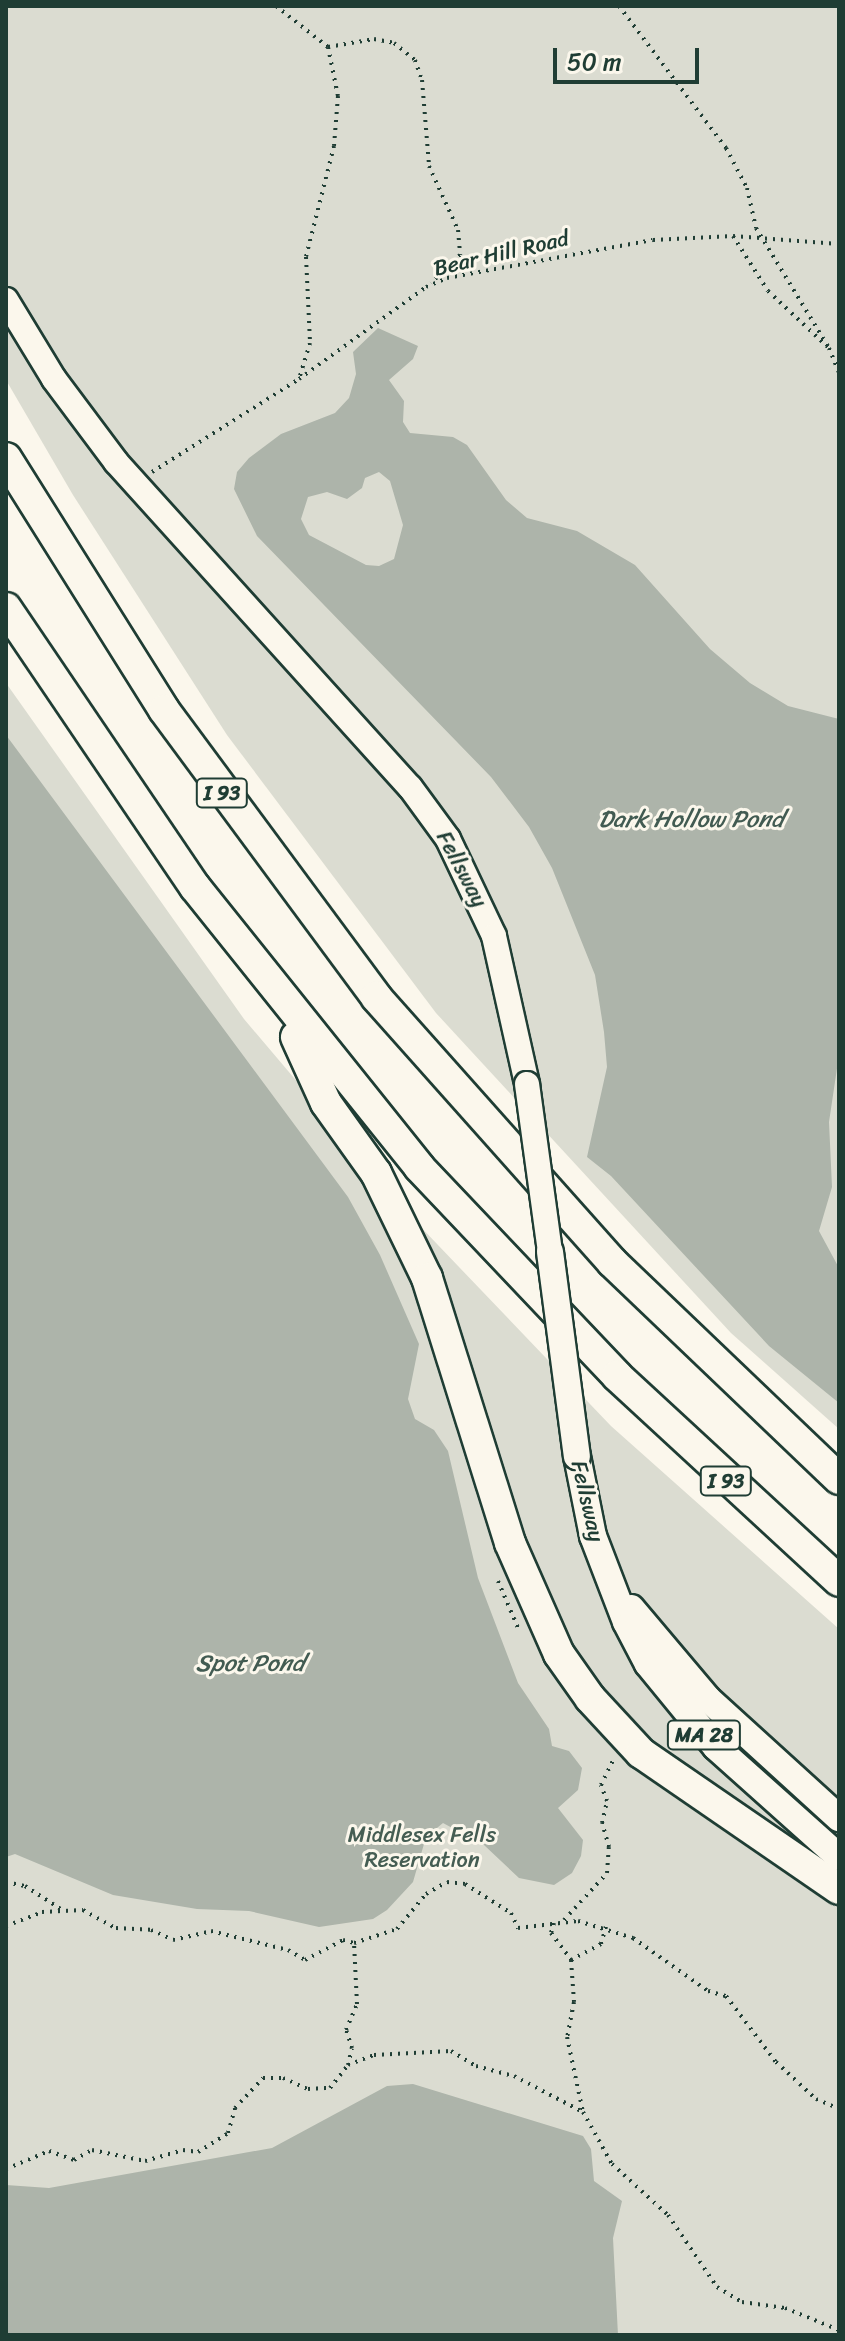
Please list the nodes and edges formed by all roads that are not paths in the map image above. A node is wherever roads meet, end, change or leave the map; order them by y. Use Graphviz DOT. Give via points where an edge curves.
graph roads {
  1 [pos="6,300"];
  2 [pos="6,458"];
  3 [pos="6,608"];
  4 [pos="277,995"];
  5 [pos="550,1252"];
  6 [pos="839,1479"];
  7 [pos="611,1581"];
  8 [pos="839,1581"];
  9 [pos="839,1818"];
  10 [pos="839,1857"];
  11 [pos="839,1889"];
  1 -- 5 [label="main road, Fellsway / MA 28, bridge" via="54,379 134,484 410,787 439,826 494,936 527,1084"];
  2 -- 6 [label="highway, I 93" via="164,710 376,997 602,1252"];
  3 -- 4 [label="highway, I 93" via="153,830"];
  4 -- 8 [label="highway, I 93" via="515,1273 668,1427"];
  4 -- 11 [label="highway" via="326,1103 376,1173 427,1278 538,1617 578,1682 629,1741 696,1794"];
  5 -- 7 [label="main road, Fellsway / MA 28, bridge" via="588,1518"];
  7 -- 9 [label="main road, Fellsway / MA 28" via="708,1699"];
  7 -- 10 [label="main road, Fellsway / MA 28" via="636,1644 675,1701 730,1762"];
}
